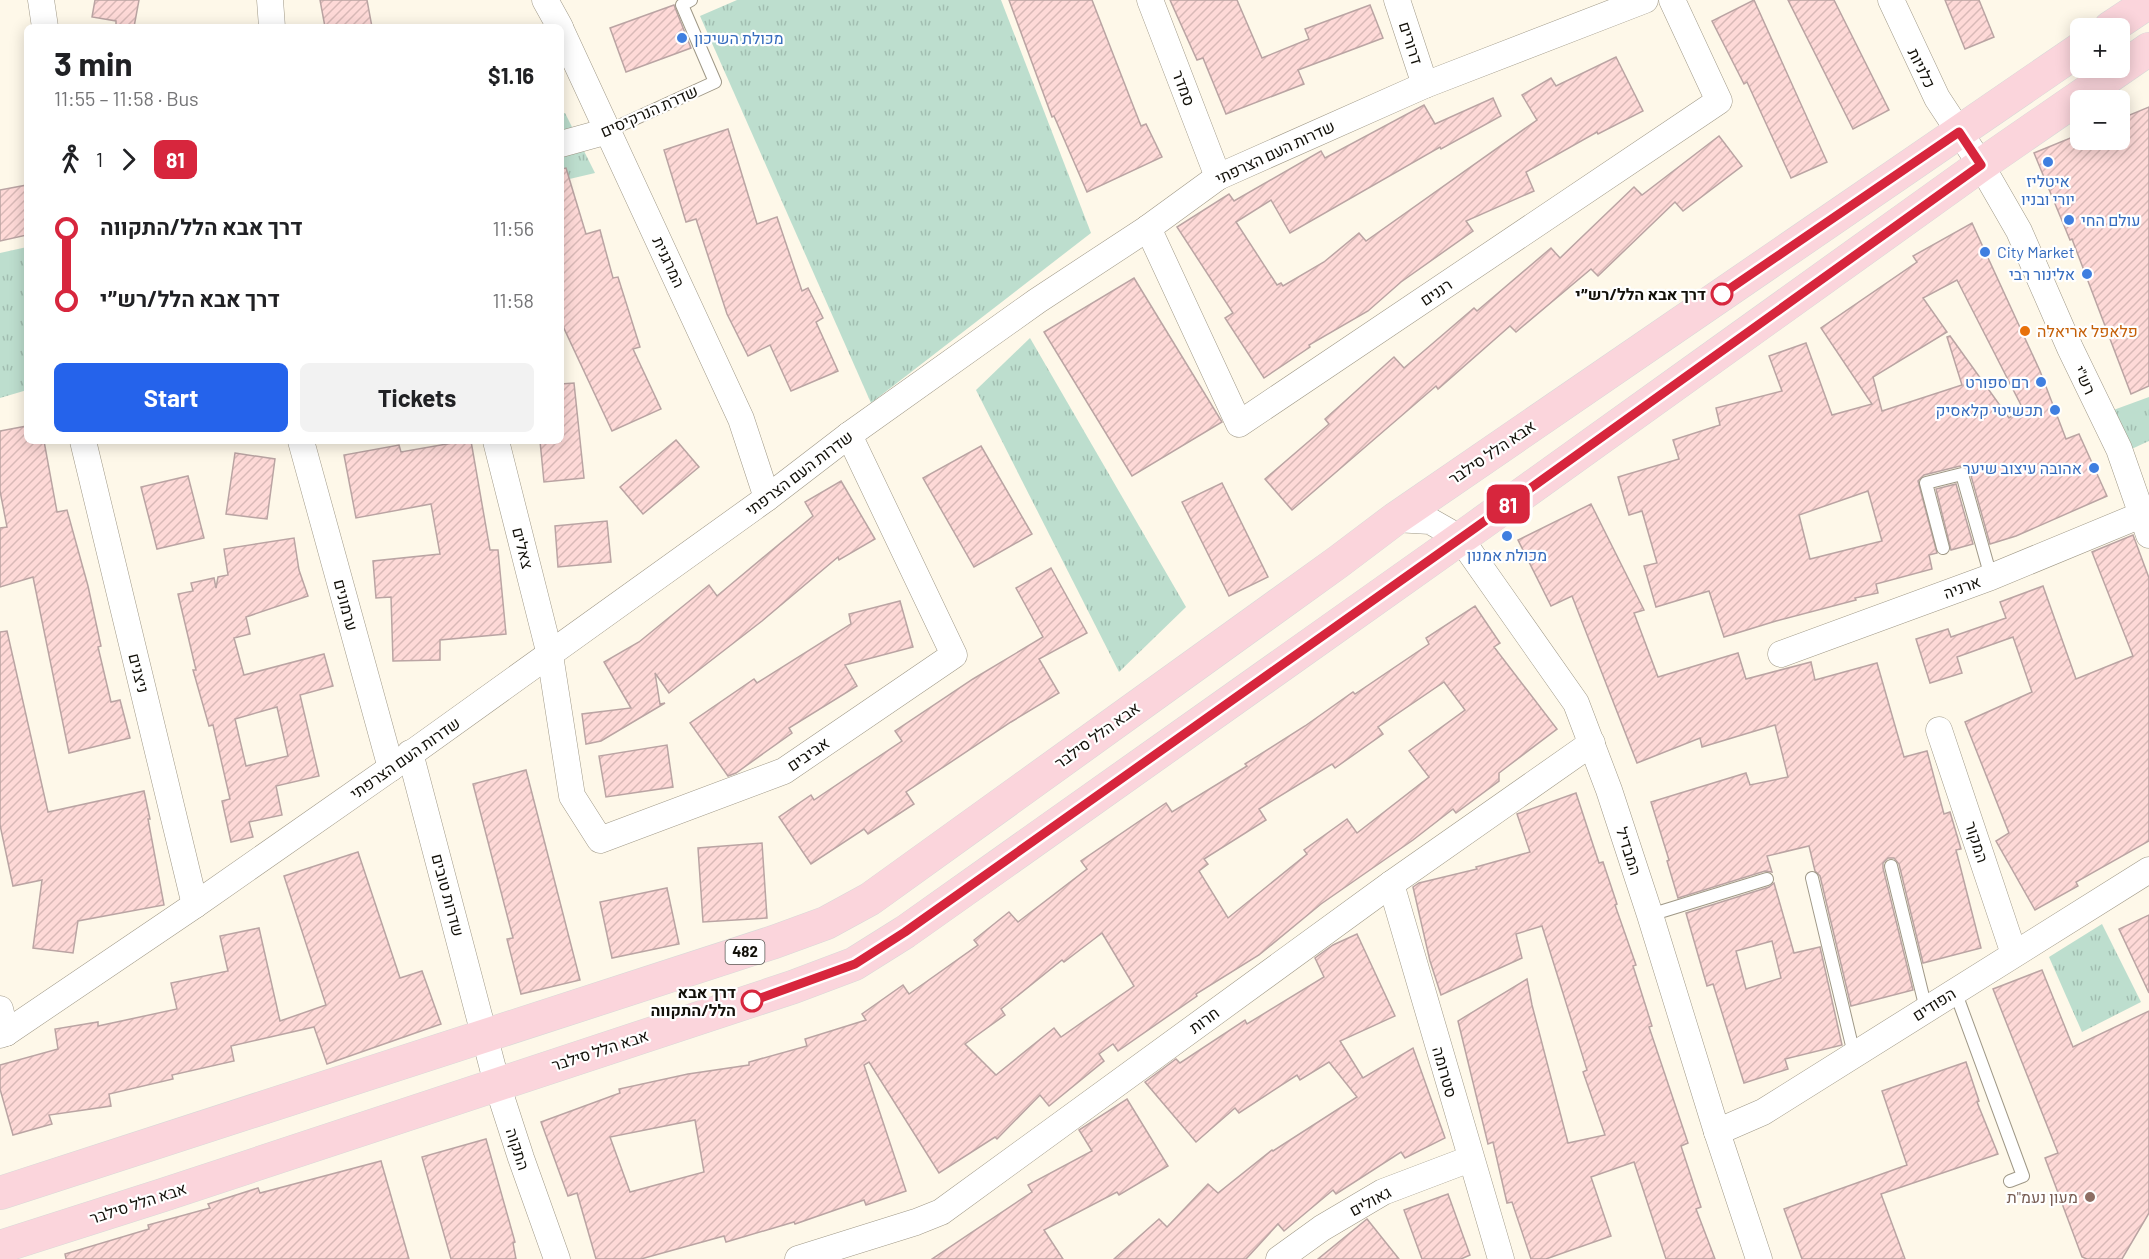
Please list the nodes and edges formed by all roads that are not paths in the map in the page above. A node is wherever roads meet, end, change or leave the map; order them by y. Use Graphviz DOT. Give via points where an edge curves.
graph roads {
  1 [pos="41,0"];
  2 [pos="270,0"];
  3 [pos="545,0"];
  4 [pos="691,0"];
  5 [pos="1150,0"];
  6 [pos="1397,0"];
  7 [pos="1645,0"];
  8 [pos="1672,0"];
  9 [pos="1891,0"];
  10 [pos="2149,2"];
  11 [pos="2125,18"];
  12 [pos="45,24"];
  13 [pos="272,24"];
  14 [pos="558,24"];
  15 [pos="564,37"];
  16 [pos="2149,49"];
  17 [pos="2070,56"];
  18 [pos="1425,85"];
  19 [pos="608,131"];
  20 [pos="1959,132"];
  21 [pos="564,143"];
  22 [pos="1981,165"];
  23 [pos="1218,177"];
  24 [pos="1148,228"];
  25 [pos="849,435"];
  26 [pos="84,444"];
  27 [pos="303,444"];
  28 [pos="497,444"];
  29 [pos="767,498"];
  30 [pos="1395,519"];
  31 [pos="2145,525"];
  32 [pos="1460,538"];
  33 [pos="1943,548"];
  34 [pos="1991,577"];
  35 [pos="1781,654"];
  36 [pos="550,656"];
  37 [pos="1939,730"];
  38 [pos="1592,743"];
  39 [pos="400,761"];
  40 [pos="1891,866"];
  41 [pos="2149,870"];
  42 [pos="1812,878"];
  43 [pos="1767,879"];
  44 [pos="1390,884"];
  45 [pos="195,905"];
  46 [pos="1650,915"];
  47 [pos="2014,954"];
  48 [pos="1955,991"];
  49 [pos="1926,1009"];
  50 [pos="2,1026"];
  51 [pos="486,1037"];
  52 [pos="1854,1054"];
  53 [pos="497,1084"];
  54 [pos="1717,1132"];
  55 [pos="1470,1159"];
  56 [pos="2010,1181"];
  57 [pos="0,1193"];
  58 [pos="0,1247"];
  59 [pos="851,1252"];
  60 [pos="557,1259"];
  61 [pos="798,1259"];
  62 [pos="1279,1259"];
  63 [pos="1501,1259"];
  64 [pos="1759,1259"];
  1 -- 12 [label="street"];
  2 -- 13 [label="street"];
  3 -- 14 [label="street, המרגנית"];
  4 -- 19 [label="lane, שדרת הנרקיסים" via="681,4 715,81"];
  5 -- 23 [label="street, סמדר"];
  6 -- 18 [label="street, דרורים"];
  7 -- 18 [label="street, שדרות העם הצרפתי"];
  8 -- 24 [label="street, רננים" via="1719,101 1239,424"];
  9 -- 20 [label="street, כלניות" via="1937,98"];
  10 -- 11 [label="main road"];
  15 -- 19 [label="street, המרגנית"];
  16 -- 22 [label="main road, אבא הלל סילבר"];
  17 -- 20 [label="main road, אבא הלל סילבר / 482"];
  18 -- 23 [label="street, שדרות העם הצרפתי"];
  19 -- 21 [label="street, שדרת הנרקיסים"];
  19 -- 29 [label="street, המרגנית" via="741,419"];
  20 -- 22 [label="street, כלניות"];
  20 -- 30 [label="main road, אבא הלל סילבר / 482"];
  22 -- 31 [label="street, רש\"י" via="2019,231 2119,449"];
  22 -- 32 [label="main road, אבא הלל סילבר"];
  23 -- 24 [label="street, שדרות העם הצרפתי"];
  24 -- 25 [label="street, שדרות העם הצרפתי" via="1037,301"];
  25 -- 29 [label="street, שדרות העם הצרפתי"];
  25 -- 36 [label="street, אביבים" via="954,656 784,771 600,840 572,796"];
  26 -- 45 [label="street, ניצנים"];
  27 -- 39 [label="street, ערמונים"];
  28 -- 36 [label="street, צאלים"];
  29 -- 36 [label="street, שדרות העם הצרפתי"];
  30 -- 32 [label="street, המבדיל" via="1430,521"];
  30 -- 51 [label="main road, אבא הלל סילבר / 482" via="870,899 826,923 784,939"];
  31 -- 34 [label="street, ארניה"];
  32 -- 38 [label="street, המבדיל" via="1576,703"];
  32 -- 53 [label="main road, אבא הלל סילבר" via="855,964"];
  33 -- 34 [label="lane" via="1926,483 1962,474"];
  34 -- 35 [label="street, ארניה"];
  36 -- 39 [label="street, שדרות העם הצרפתי"];
  37 -- 47 [label="street, המקור"];
  38 -- 44 [label="street, חרות"];
  38 -- 46 [label="street, המבדיל"];
  39 -- 45 [label="street, שדרות העם הצרפתי"];
  39 -- 51 [label="street, שדרות טובים"];
  40 -- 49 [label="lane"];
  41 -- 47 [label="street, הפודים"];
  42 -- 52 [label="lane"];
  43 -- 46 [label="lane"];
  44 -- 55 [label="street, סטרומה"];
  44 -- 59 [label="street, חרות" via="941,1212"];
  45 -- 50 [label="street, שדרות העם הצרפתי"];
  46 -- 54 [label="street, המבדיל"];
  47 -- 48 [label="street, הפודים"];
  48 -- 49 [label="street, הפודים"];
  48 -- 56 [label="lane" via="2023,1176"];
  49 -- 52 [label="street, הפודים"];
  51 -- 53 [label="street, התקוה"];
  51 -- 57 [label="main road, אבא הלל סילבר / 482"];
  52 -- 54 [label="street, הפודים" via="1763,1112"];
  53 -- 58 [label="main road, אבא הלל סילבר"];
  53 -- 60 [label="street, התקוה"];
  54 -- 64 [label="street, המבדיל"];
  55 -- 62 [label="street, גאולים" via="1383,1192"];
  55 -- 63 [label="street, סטרומה"];
  59 -- 61 [label="street, חרות"];
}
